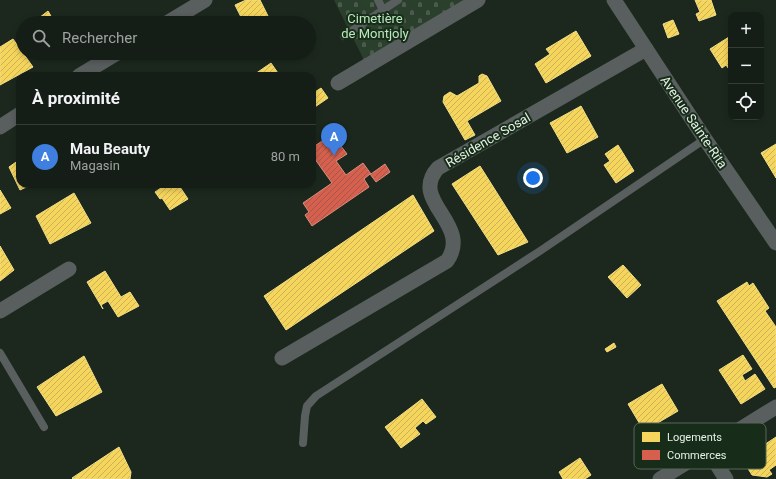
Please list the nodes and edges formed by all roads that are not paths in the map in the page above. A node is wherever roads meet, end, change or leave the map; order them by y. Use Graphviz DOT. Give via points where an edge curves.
graph roads {
  1 [pos="205,0"];
  2 [pos="378,0"];
  3 [pos="398,0"];
  4 [pos="478,0"];
  5 [pos="614,0"];
  6 [pos="383,10"];
  7 [pos="179,16"];
  8 [pos="344,36"];
  9 [pos="646,49"];
  10 [pos="105,60"];
  11 [pos="86,72"];
  12 [pos="338,83"];
  13 [pos="16,117"];
  14 [pos="0,127"];
  15 [pos="705,139"];
  16 [pos="776,243"];
  17 [pos="69,269"];
  18 [pos="0,311"];
  19 [pos="0,353"];
  20 [pos="282,358"];
  21 [pos="776,407"];
  22 [pos="750,423"];
  23 [pos="44,426"];
  24 [pos="303,443"];
  25 [pos="676,469"];
  26 [pos="720,469"];
  27 [pos="660,479"];
  28 [pos="726,479"];
  1 -- 7 [label="street"];
  2 -- 6 [label="lane"];
  3 -- 6 [label="lane"];
  4 -- 12 [label="street"];
  5 -- 9 [label="street, Avenue Sainte-Rita"];
  6 -- 8 [label="lane"];
  9 -- 15 [label="street, Avenue Sainte-Rita"];
  9 -- 20 [label="street, Résidence Sosal" via="438,168 431,179 430,190 453,236 452,252 447,261"];
  10 -- 11 [label="street"];
  13 -- 14 [label="street"];
  15 -- 16 [label="street, Avenue Sainte-Rita"];
  15 -- 24 [label="lane" via="540,251 316,396 304,416"];
  17 -- 18 [label="street"];
  19 -- 23 [label="lane"];
  21 -- 22 [label="street"];
  25 -- 27 [label="street"];
  26 -- 28 [label="street"];
}
